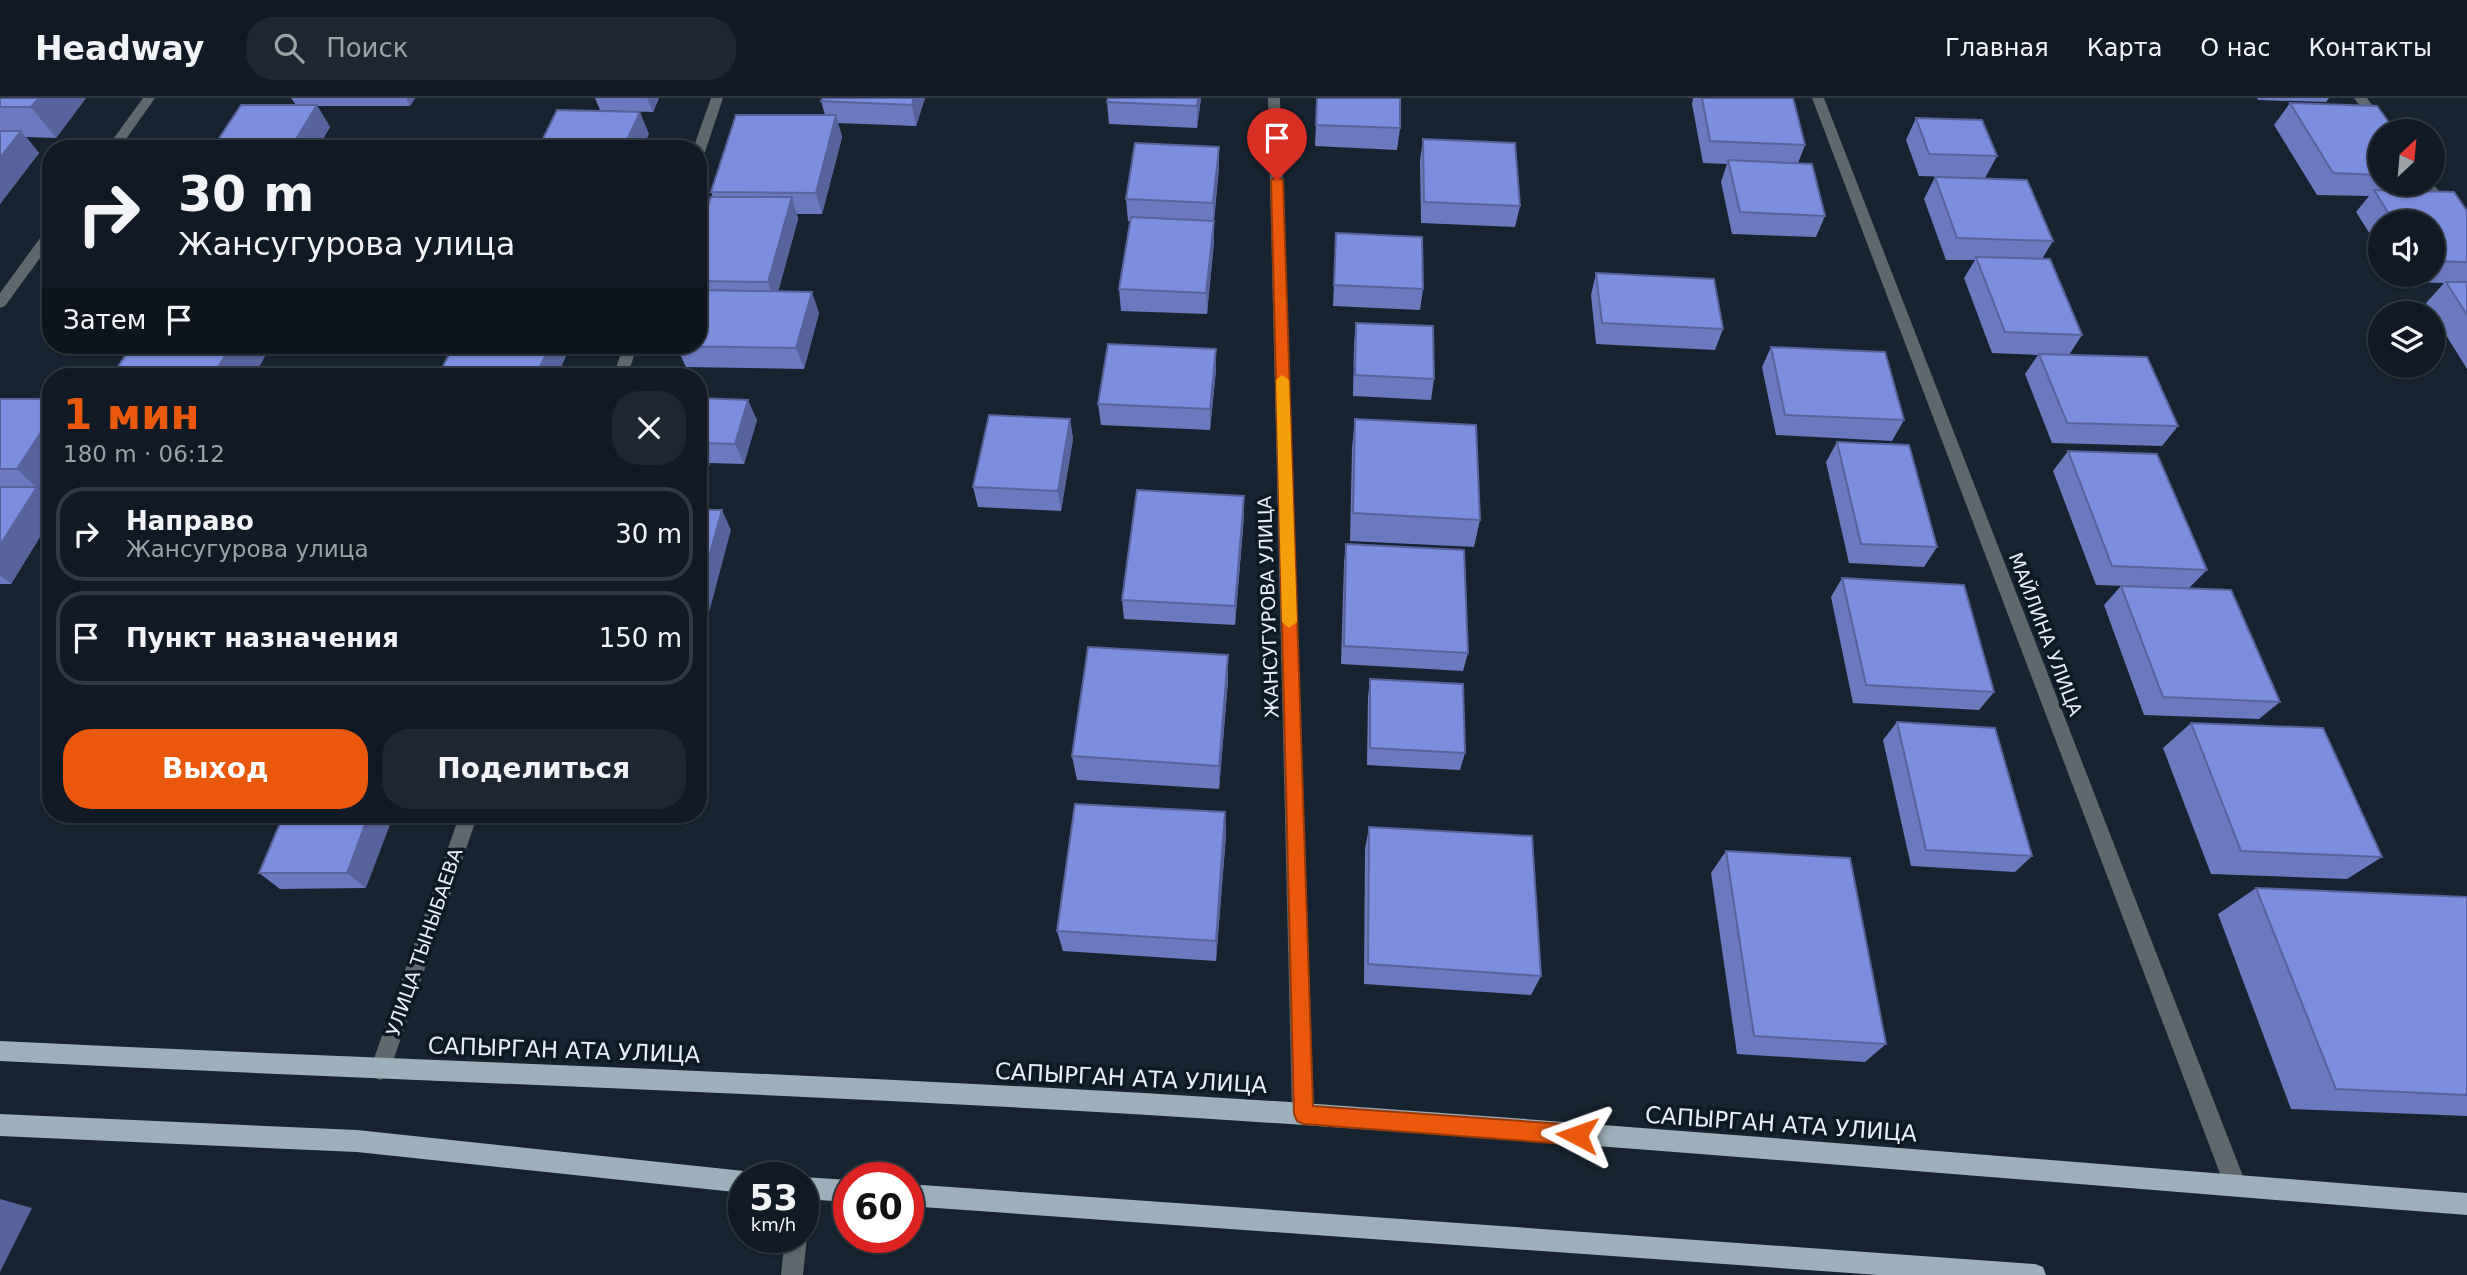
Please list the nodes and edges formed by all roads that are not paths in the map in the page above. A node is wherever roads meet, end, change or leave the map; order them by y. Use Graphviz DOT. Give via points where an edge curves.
graph roads {
  1 [pos="149,98"];
  2 [pos="717,98"];
  3 [pos="1274,98"];
  4 [pos="1818,98"];
  5 [pos="2360,98"];
  6 [pos="2376,119"];
  7 [pos="119,140"];
  8 [pos="702,140"];
  9 [pos="2436,196"];
  10 [pos="2467,232"];
  11 [pos="42,245"];
  12 [pos="0,303"];
  13 [pos="465,823"];
  14 [pos="0,1051"];
  15 [pos="380,1070"];
  16 [pos="1303,1114"];
  17 [pos="0,1125"];
  18 [pos="728,1180"];
  19 [pos="2235,1184"];
  20 [pos="924,1196"];
  21 [pos="2467,1204"];
  22 [pos="794,1253"];
  23 [pos="792,1275"];
  24 [pos="2035,1275"];
  1 -- 7 [label="street"];
  2 -- 8 [label="street"];
  3 -- 16 [label="street, ЖАНСУГУРОВА УЛИЦА"];
  4 -- 19 [label="street, МАЙЛИНА УЛИЦА"];
  5 -- 6 [label="street"];
  9 -- 10 [label="street"];
  11 -- 12 [label="street"];
  13 -- 15 [label="street, УЛИЦА ТЫНЫБАЕВА"];
  14 -- 15 [label="main road, САПЫРГАН АТА УЛИЦА"];
  15 -- 16 [label="main road, САПЫРГАН АТА УЛИЦА" via="819,1086"];
  16 -- 19 [label="main road, САПЫРГАН АТА УЛИЦА"];
  17 -- 18 [label="main road" via="357,1141"];
  19 -- 21 [label="main road, САПЫРГАН АТА УЛИЦА"];
  20 -- 24 [label="main road"];
  22 -- 23 [label="street"];
}
